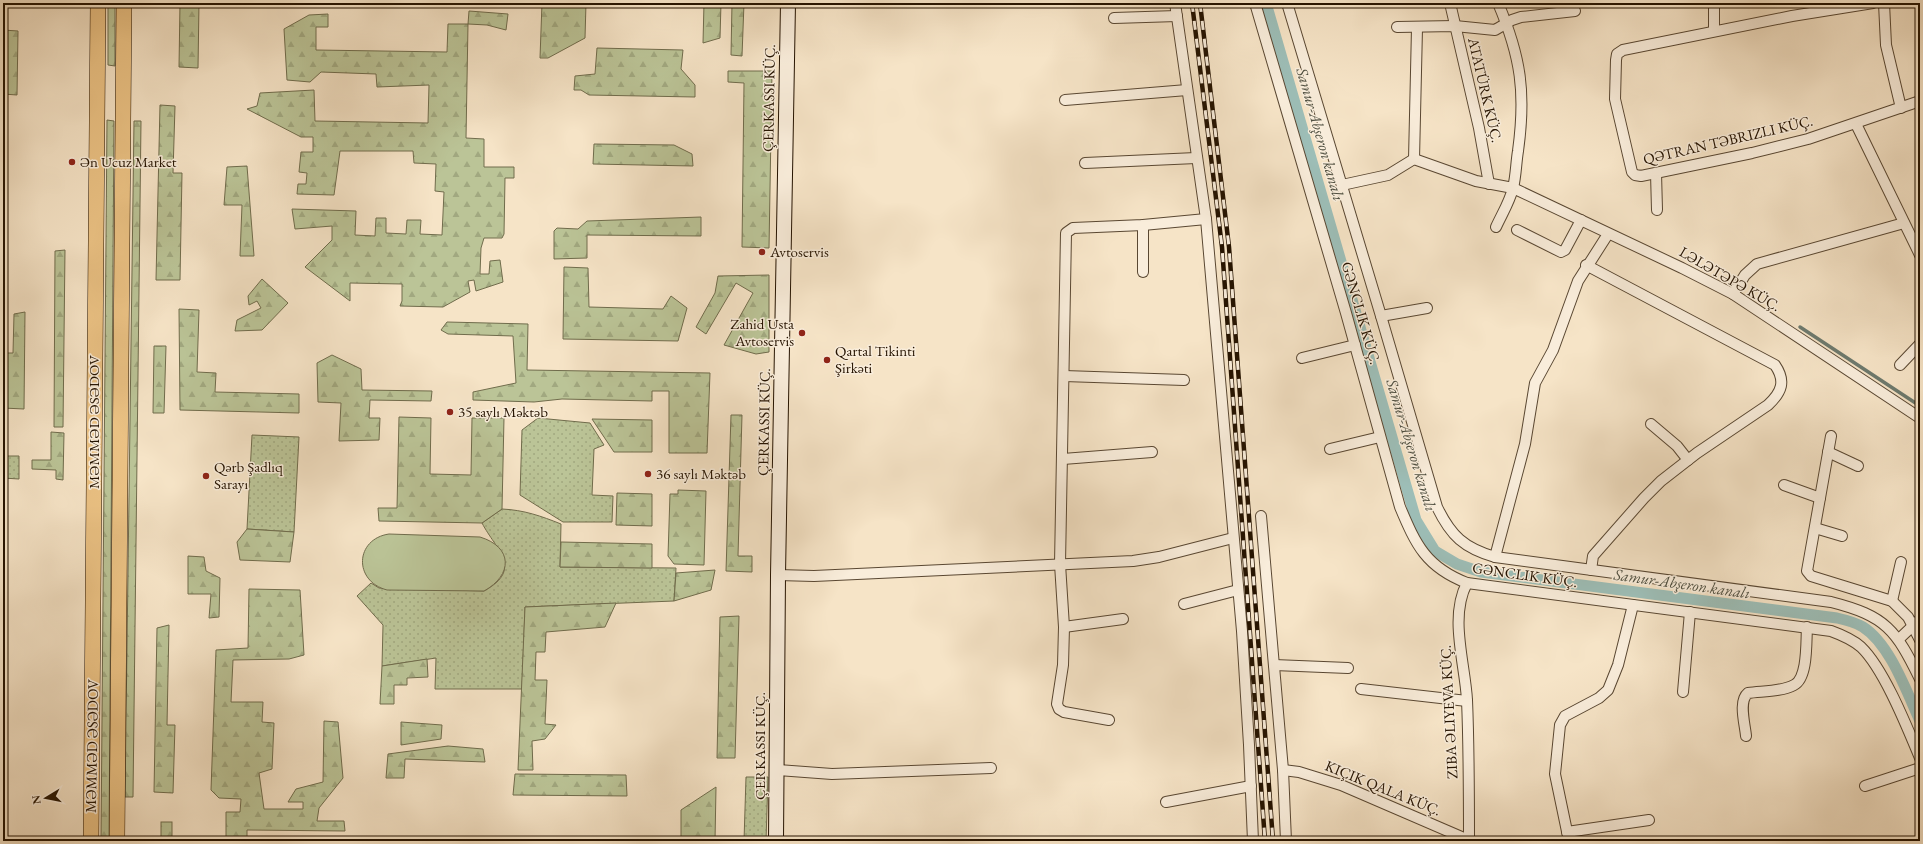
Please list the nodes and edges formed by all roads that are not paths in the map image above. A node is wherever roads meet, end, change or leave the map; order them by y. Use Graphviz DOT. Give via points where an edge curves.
graph roads {
  1 [pos="98,3"];
  2 [pos="124,3"];
  3 [pos="788,3"];
  4 [pos="1175,3"];
  5 [pos="1255,3"];
  6 [pos="1287,3"];
  7 [pos="1450,3"];
  8 [pos="1498,3"];
  9 [pos="1714,3"];
  10 [pos="1873,3"];
  11 [pos="1884,3"];
  12 [pos="1575,11"];
  13 [pos="1177,16"];
  14 [pos="1114,18"];
  15 [pos="1506,23"];
  16 [pos="1455,26"];
  17 [pos="1397,27"];
  18 [pos="1417,28"];
  19 [pos="1714,31"];
  20 [pos="1187,90"];
  21 [pos="1065,100"];
  22 [pos="1920,101"];
  23 [pos="1901,108"];
  24 [pos="1856,124"];
  25 [pos="1196,158"];
  26 [pos="1414,159"];
  27 [pos="1085,163"];
  28 [pos="1656,173"];
  29 [pos="1489,184"];
  30 [pos="1342,185"];
  31 [pos="1513,188"];
  32 [pos="1657,210"];
  33 [pos="1206,219"];
  34 [pos="1581,220"];
  35 [pos="1904,223"];
  36 [pos="1143,225"];
  37 [pos="1496,227"];
  38 [pos="1517,230"];
  39 [pos="1608,234"];
  40 [pos="1920,255"];
  41 [pos="1586,265"];
  42 [pos="1143,272"];
  43 [pos="1734,294"];
  44 [pos="1427,308"];
  45 [pos="1381,316"];
  46 [pos="1920,344"];
  47 [pos="1355,345"];
  48 [pos="1302,358"];
  49 [pos="1900,365"];
  50 [pos="1064,376"];
  51 [pos="1184,380"];
  52 [pos="1920,418"];
  53 [pos="1651,424"];
  54 [pos="1832,436"];
  55 [pos="1380,437"];
  56 [pos="1330,449"];
  57 [pos="1152,452"];
  58 [pos="1828,452"];
  59 [pos="1062,459"];
  60 [pos="1688,460"];
  61 [pos="1858,466"];
  62 [pos="1784,485"];
  63 [pos="1820,498"];
  64 [pos="1261,516"];
  65 [pos="1815,528"];
  66 [pos="1842,536"];
  67 [pos="1233,538"];
  68 [pos="1496,557"];
  69 [pos="1901,562"];
  70 [pos="1060,564"];
  71 [pos="1590,570"];
  72 [pos="778,575"];
  73 [pos="1467,583"];
  74 [pos="1238,590"];
  75 [pos="1892,601"];
  76 [pos="1184,604"];
  77 [pos="1633,605"];
  78 [pos="1690,612"];
  79 [pos="1124,619"];
  80 [pos="1917,622"];
  81 [pos="1064,627"];
  82 [pos="1807,627"];
  83 [pos="1899,639"];
  84 [pos="1920,640"];
  85 [pos="1274,665"];
  86 [pos="1348,668"];
  87 [pos="1920,679"];
  88 [pos="1361,689"];
  89 [pos="1683,692"];
  90 [pos="1467,701"];
  91 [pos="1109,720"];
  92 [pos="1746,736"];
  93 [pos="1920,758"];
  94 [pos="991,768"];
  95 [pos="1920,768"];
  96 [pos="778,770"];
  97 [pos="1283,770"];
  98 [pos="1251,786"];
  99 [pos="1864,786"];
  100 [pos="1166,802"];
  101 [pos="1649,820"];
  102 [pos="1568,836"];
  103 [pos="91,841"];
  104 [pos="117,841"];
  105 [pos="776,841"];
  106 [pos="1253,841"];
  107 [pos="1286,841"];
  108 [pos="1470,841"];
  1 -- 103 [label="main road, MƏMMƏD ƏSƏDOV"];
  2 -- 104 [label="main road, MƏMMƏD ƏSƏDOV"];
  3 -- 72 [label="street"];
  4 -- 13 [label="street"];
  5 -- 47 [label="street, GƏNCLIK KÜÇ."];
  6 -- 30 [label="street, GƏNCLIK KÜÇ."];
  7 -- 16 [label="street, ATATÜRK KÜÇ."];
  8 -- 15 [label="street"];
  9 -- 19 [label="street"];
  10 -- 19 [label="street, QƏTRAN TƏBRIZLI KÜÇ."];
  11 -- 23 [label="street" via="1886,45"];
  12 -- 15 [label="street" via="1521,17"];
  13 -- 14 [label="street"];
  13 -- 20 [label="street"];
  15 -- 16 [label="street" via="1495,30"];
  15 -- 31 [label="street" via="1517,57 1522,91 1521,131"];
  16 -- 18 [label="street"];
  16 -- 29 [label="street, ATATÜRK KÜÇ." via="1479,128"];
  17 -- 18 [label="street"];
  18 -- 26 [label="street"];
  19 -- 28 [label="street, QƏTRAN TƏBRIZLI KÜÇ." via="1623,50 1617,54 1615,99 1632,172 1641,176"];
  20 -- 21 [label="street"];
  20 -- 25 [label="street"];
  22 -- 23 [label="street, QƏTRAN TƏBRIZLI KÜÇ."];
  23 -- 24 [label="street, QƏTRAN TƏBRIZLI KÜÇ."];
  24 -- 28 [label="street, QƏTRAN TƏBRIZLI KÜÇ." via="1752,153"];
  24 -- 35 [label="street"];
  25 -- 27 [label="street"];
  25 -- 33 [label="street"];
  26 -- 29 [label="street, LƏLƏTƏPƏ KÜÇ."];
  26 -- 30 [label="street" via="1388,175"];
  28 -- 32 [label="street"];
  29 -- 31 [label="street, LƏLƏTƏPƏ KÜÇ."];
  30 -- 45 [label="street, GƏNCLIK KÜÇ."];
  31 -- 34 [label="street, LƏLƏTƏPƏ KÜÇ."];
  31 -- 37 [label="street"];
  33 -- 36 [label="street"];
  33 -- 67 [label="street"];
  34 -- 38 [label="street" via="1561,252"];
  34 -- 39 [label="street, LƏLƏTƏPƏ KÜÇ."];
  35 -- 40 [label="street"];
  35 -- 43 [label="street" via="1758,264 1745,275"];
  36 -- 42 [label="street"];
  36 -- 50 [label="street" via="1074,228 1066,233"];
  39 -- 41 [label="street"];
  39 -- 43 [label="street, LƏLƏTƏPƏ KÜÇ."];
  41 -- 60 [label="street" via="1775,365 1781,375 1779,391 1768,405"];
  41 -- 68 [label="street" via="1553,350 1535,383 1523,450"];
  43 -- 52 [label="street, LƏLƏTƏPƏ KÜÇ."];
  44 -- 45 [label="street"];
  45 -- 68 [label="street, GƏNCLIK KÜÇ." via="1436,507 1460,541 1478,552"];
  46 -- 49 [label="street"];
  47 -- 48 [label="street"];
  47 -- 55 [label="street, GƏNCLIK KÜÇ."];
  50 -- 51 [label="street"];
  50 -- 59 [label="street"];
  53 -- 60 [label="street" via="1677,446"];
  54 -- 58 [label="street"];
  55 -- 56 [label="street"];
  55 -- 73 [label="street, GƏNCLIK KÜÇ." via="1400,507 1420,549 1448,576"];
  57 -- 59 [label="street"];
  58 -- 61 [label="street"];
  58 -- 63 [label="street"];
  59 -- 70 [label="street"];
  60 -- 71 [label="street" via="1644,498 1593,556"];
  62 -- 63 [label="street"];
  63 -- 65 [label="street"];
  64 -- 85 [label="street"];
  65 -- 66 [label="street"];
  65 -- 75 [label="street" via="1807,571 1811,576"];
  67 -- 70 [label="street" via="1133,561"];
  67 -- 74 [label="street"];
  68 -- 71 [label="street, GƏNCLIK KÜÇ."];
  69 -- 75 [label="street"];
  70 -- 72 [label="street" via="814,576"];
  70 -- 81 [label="street"];
  71 -- 83 [label="street, GƏNCLIK KÜÇ." via="1831,602 1857,608 1874,617"];
  72 -- 96 [label="street"];
  73 -- 77 [label="street, GƏNCLIK KÜÇ."];
  73 -- 90 [label="street, ZIBA ƏLIYEVA KÜÇ." via="1458,606"];
  74 -- 76 [label="street"];
  74 -- 98 [label="street"];
  75 -- 80 [label="street"];
  77 -- 78 [label="street, GƏNCLIK KÜÇ."];
  77 -- 102 [label="street" via="1618,665 1608,690 1599,698 1565,716 1560,725 1555,774"];
  78 -- 82 [label="street, GƏNCLIK KÜÇ."];
  78 -- 89 [label="street"];
  79 -- 81 [label="street"];
  80 -- 83 [label="street"];
  80 -- 84 [label="street"];
  81 -- 91 [label="street" via="1057,704 1059,709"];
  82 -- 92 [label="street" via="1804,671 1800,680 1788,688 1748,693 1744,696 1742,703"];
  82 -- 93 [label="street, GƏNCLIK KÜÇ." via="1847,637 1865,651 1885,682"];
  83 -- 87 [label="street, GƏNCLIK KÜÇ."];
  85 -- 86 [label="street"];
  85 -- 97 [label="street"];
  88 -- 90 [label="street"];
  90 -- 108 [label="street, ZIBA ƏLIYEVA KÜÇ."];
  94 -- 96 [label="street" via="832,774"];
  95 -- 99 [label="street"];
  96 -- 105 [label="street"];
  97 -- 107 [label="street"];
  97 -- 108 [label="street, KIÇIK QALA KÜÇ." via="1341,784"];
  98 -- 100 [label="street"];
  98 -- 106 [label="street"];
  101 -- 102 [label="street"];
}
